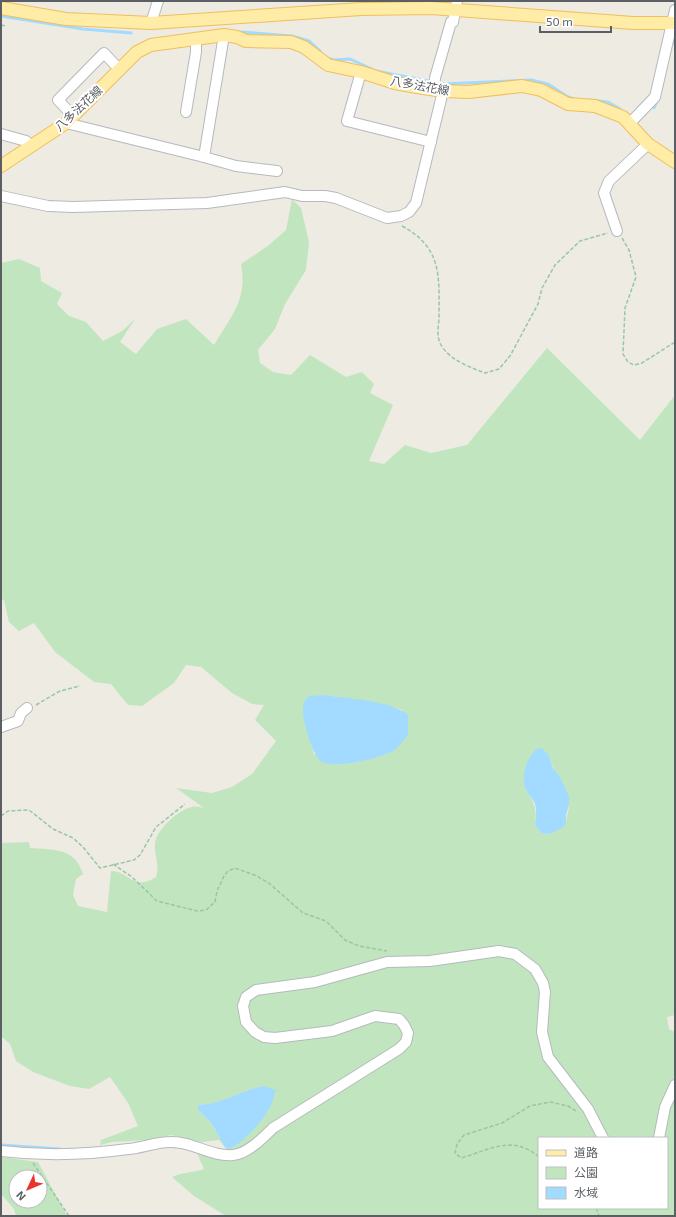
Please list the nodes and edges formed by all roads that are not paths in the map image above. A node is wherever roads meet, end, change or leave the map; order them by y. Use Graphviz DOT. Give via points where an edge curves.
graph roads {
  1 [pos="158,1"];
  2 [pos="457,5"];
  3 [pos="1,8"];
  4 [pos="675,10"];
  5 [pos="673,23"];
  6 [pos="150,35"];
  7 [pos="224,35"];
  8 [pos="196,40"];
  9 [pos="119,69"];
  10 [pos="360,72"];
  11 [pos="436,86"];
  12 [pos="186,112"];
  13 [pos="70,119"];
  14 [pos="630,123"];
  15 [pos="1,134"];
  16 [pos="431,142"];
  17 [pos="648,144"];
  18 [pos="31,147"];
  19 [pos="204,157"];
  20 [pos="675,162"];
  21 [pos="1,166"];
  22 [pos="277,171"];
  23 [pos="1,196"];
  24 [pos="617,231"];
  25 [pos="27,708"];
  26 [pos="1,727"];
  27 [pos="675,1085"];
  28 [pos="602,1137"];
  29 [pos="659,1137"];
  30 [pos="1,1151"];
  1 -- 6 [label="street"];
  2 -- 5 [label="main road, 八多法花線" via="633,23"];
  2 -- 6 [label="main road, 八多法花線" via="361,9"];
  2 -- 11 [label="street" via="453,22 450,22"];
  3 -- 6 [label="main road, 八多法花線"];
  4 -- 5 [label="street"];
  5 -- 14 [label="street" via="655,97"];
  6 -- 8 [label="main road, 八多法花線"];
  6 -- 9 [label="main road, 八多法花線"];
  7 -- 8 [label="main road, 八多法花線"];
  7 -- 10 [label="main road, 八多法花線" via="246,41 291,42 304,47 328,65"];
  7 -- 19 [label="street"];
  8 -- 12 [label="street"];
  9 -- 13 [label="main road, 八多法花線"];
  9 -- 13 [label="street" via="104,53 58,100"];
  10 -- 11 [label="main road, 八多法花線" via="395,83"];
  10 -- 16 [label="street" via="347,121"];
  11 -- 14 [label="main road, 八多法花線" via="468,92 522,86 541,90 568,104 606,109"];
  11 -- 16 [label="street"];
  13 -- 18 [label="main road, 八多法花線"];
  13 -- 19 [label="street"];
  14 -- 17 [label="main road, 八多法花線"];
  15 -- 18 [label="street" via="26,142"];
  16 -- 23 [label="street" via="416,203 410,212 387,218 336,198 285,192 207,203 73,207 48,206"];
  17 -- 20 [label="main road, 八多法花線"];
  17 -- 24 [label="street" via="609,181 604,192"];
  18 -- 21 [label="main road, 八多法花線"];
  19 -- 22 [label="street" via="236,166"];
  25 -- 26 [label="street" via="21,713 18,722"];
  27 -- 29 [label="street" via="665,1107"];
  28 -- 30 [label="street" via="588,1109 548,1057 542,1032 545,992 538,973 515,954 499,951 430,961 387,962 315,982 256,990 246,997 243,1006 246,1022 255,1032 264,1036 275,1038 332,1031 375,1016 399,1019 408,1033 406,1042 389,1056 358,1073 273,1128 262,1139 234,1155 185,1143 170,1142 88,1154 26,1154"];
}
